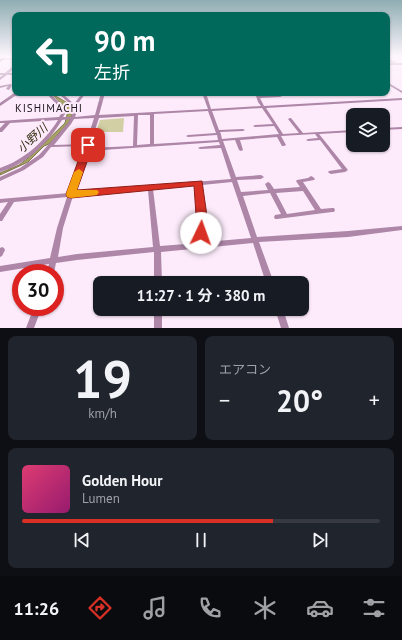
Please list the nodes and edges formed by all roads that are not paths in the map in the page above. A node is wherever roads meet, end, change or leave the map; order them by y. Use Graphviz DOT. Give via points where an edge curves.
graph roads {
  1 [pos="0,74"];
  2 [pos="6,74"];
  3 [pos="12,74"];
  4 [pos="0,79"];
  5 [pos="390,84"];
  6 [pos="0,87"];
  7 [pos="8,89"];
  8 [pos="402,92"];
  9 [pos="12,96"];
  10 [pos="51,96"];
  11 [pos="63,96"];
  12 [pos="82,96"];
  13 [pos="102,96"];
  14 [pos="205,96"];
  15 [pos="258,96"];
  16 [pos="402,99"];
  17 [pos="0,101"];
  18 [pos="6,101"];
  19 [pos="0,105"];
  20 [pos="74,106"];
  21 [pos="264,108"];
  22 [pos="210,111"];
  23 [pos="152,115"];
  24 [pos="136,116"];
  25 [pos="97,118"];
  26 [pos="72,119"];
  27 [pos="290,119"];
  28 [pos="62,120"];
  29 [pos="0,122"];
  30 [pos="8,122"];
  31 [pos="276,125"];
  32 [pos="255,126"];
  33 [pos="402,128"];
  34 [pos="390,129"];
  35 [pos="243,130"];
  36 [pos="0,131"];
  37 [pos="346,131"];
  38 [pos="316,133"];
  39 [pos="280,135"];
  40 [pos="302,135"];
  41 [pos="188,136"];
  42 [pos="270,136"];
  43 [pos="220,139"];
  44 [pos="229,139"];
  45 [pos="237,139"];
  46 [pos="321,139"];
  47 [pos="308,140"];
  48 [pos="273,143"];
  49 [pos="152,145"];
  50 [pos="231,145"];
  51 [pos="284,145"];
  52 [pos="50,146"];
  53 [pos="88,147"];
  54 [pos="134,147"];
  55 [pos="200,148"];
  56 [pos="241,150"];
  57 [pos="0,170"];
  58 [pos="331,172"];
  59 [pos="261,177"];
  60 [pos="311,178"];
  61 [pos="0,179"];
  62 [pos="235,179"];
  63 [pos="199,183"];
  64 [pos="268,184"];
  65 [pos="150,187"];
  66 [pos="303,189"];
  67 [pos="272,192"];
  68 [pos="71,194"];
  69 [pos="240,194"];
  70 [pos="12,200"];
  71 [pos="0,201"];
  72 [pos="332,210"];
  73 [pos="319,211"];
  74 [pos="285,216"];
  75 [pos="277,217"];
  76 [pos="0,219"];
  77 [pos="402,228"];
  78 [pos="256,240"];
  79 [pos="203,245"];
  80 [pos="157,250"];
  81 [pos="55,260"];
  82 [pos="53,264"];
  83 [pos="1,270"];
  84 [pos="158,276"];
  85 [pos="268,276"];
  86 [pos="35,316"];
  87 [pos="158,316"];
  88 [pos="281,316"];
  89 [pos="30,328"];
  90 [pos="158,328"];
  91 [pos="285,328"];
  1 -- 2 [label="street"];
  2 -- 3 [label="street"];
  2 -- 4 [label="street"];
  5 -- 8 [label="street"];
  6 -- 7 [label="street" via="10,85"];
  9 -- 18 [label="street"];
  10 -- 28 [label="street" via="62,107"];
  11 -- 20 [label="street"];
  12 -- 20 [label="street"];
  13 -- 25 [label="street"];
  14 -- 22 [label="street"];
  15 -- 21 [label="street"];
  16 -- 21 [label="street"];
  17 -- 18 [label="street"];
  18 -- 19 [label="street"];
  20 -- 26 [label="street" via="78,107"];
  21 -- 22 [label="street"];
  21 -- 31 [label="street"];
  22 -- 23 [label="street"];
  22 -- 43 [label="street"];
  23 -- 24 [label="street"];
  23 -- 49 [label="street"];
  24 -- 25 [label="street"];
  24 -- 54 [label="street"];
  25 -- 26 [label="street"];
  25 -- 53 [label="street"];
  26 -- 28 [label="street"];
  26 -- 52 [label="street"];
  27 -- 40 [label="street"];
  28 -- 30 [label="street"];
  28 -- 57 [label="street" via="28,156"];
  29 -- 30 [label="street"];
  30 -- 36 [label="street"];
  31 -- 32 [label="street"];
  31 -- 39 [label="street"];
  33 -- 34 [label="street"];
  35 -- 43 [label="street"];
  37 -- 38 [label="street"];
  38 -- 40 [label="street"];
  38 -- 46 [label="street"];
  39 -- 40 [label="street"];
  39 -- 42 [label="street"];
  39 -- 51 [label="street"];
  41 -- 43 [label="street"];
  42 -- 45 [label="street"];
  42 -- 48 [label="street"];
  43 -- 44 [label="street"];
  43 -- 49 [label="street"];
  43 -- 55 [label="street"];
  43 -- 62 [label="street"];
  44 -- 45 [label="street"];
  44 -- 50 [label="street"];
  45 -- 56 [label="street"];
  46 -- 47 [label="street"];
  46 -- 58 [label="street" via="345,170"];
  49 -- 54 [label="street"];
  52 -- 53 [label="street"];
  52 -- 61 [label="street" via="32,164"];
  53 -- 54 [label="street"];
  53 -- 68 [label="street"];
  59 -- 62 [label="street"];
  60 -- 66 [label="street" via="299,181"];
  62 -- 63 [label="street"];
  62 -- 69 [label="street"];
  63 -- 65 [label="street"];
  63 -- 79 [label="street" via="202,216 199,220"];
  64 -- 67 [label="street"];
  65 -- 68 [label="street"];
  65 -- 80 [label="street"];
  66 -- 67 [label="street"];
  66 -- 73 [label="street"];
  67 -- 69 [label="street"];
  67 -- 74 [label="street"];
  68 -- 70 [label="street"];
  68 -- 81 [label="street" via="61,224"];
  69 -- 78 [label="street"];
  70 -- 71 [label="street"];
  70 -- 76 [label="street"];
  72 -- 73 [label="street"];
  73 -- 74 [label="street"];
  74 -- 75 [label="street"];
  77 -- 78 [label="street"];
  78 -- 79 [label="street"];
  78 -- 85 [label="street"];
  79 -- 80 [label="street"];
  80 -- 81 [label="street"];
  80 -- 84 [label="street"];
  81 -- 82 [label="street"];
  81 -- 83 [label="street"];
  86 -- 89 [label="street"];
  87 -- 90 [label="street"];
  88 -- 91 [label="street"];
}
